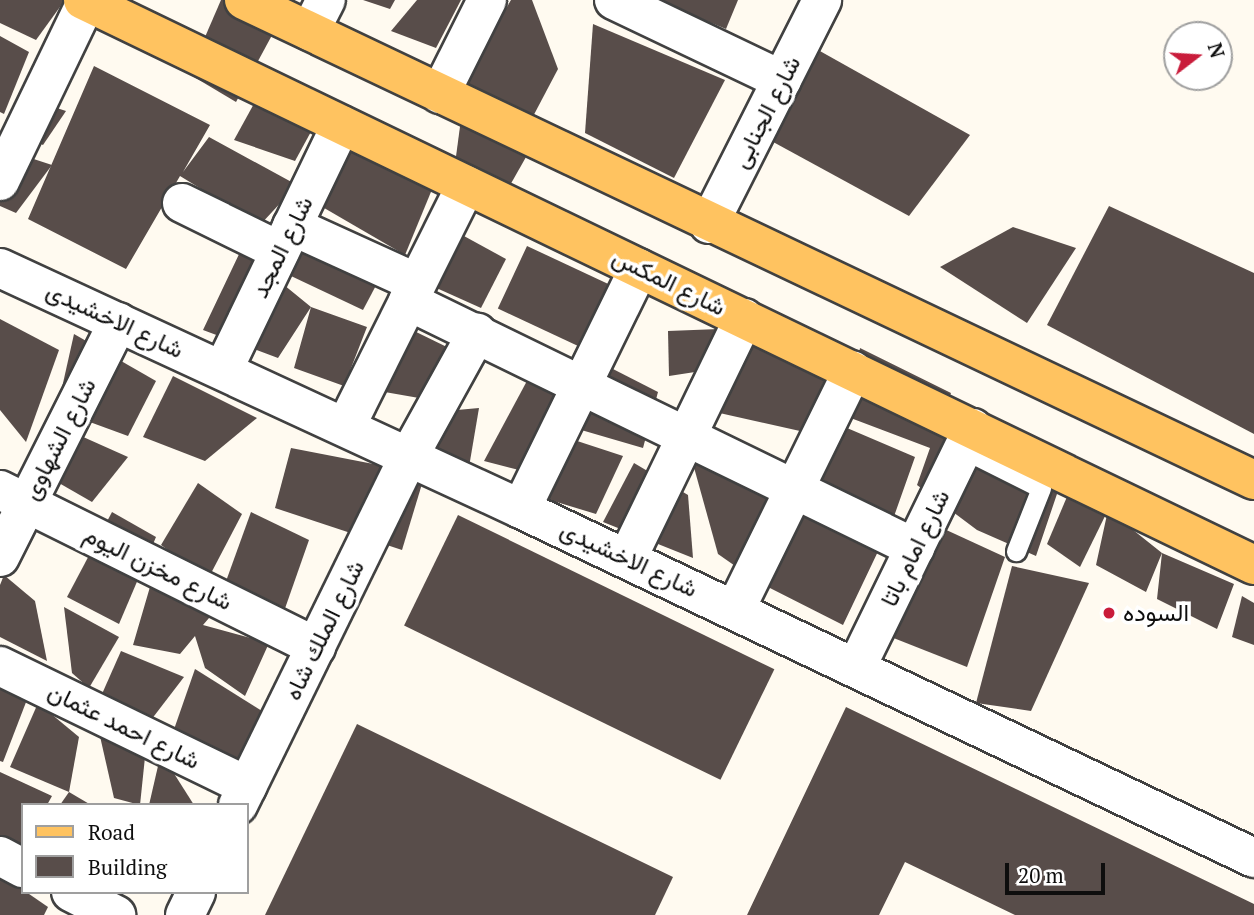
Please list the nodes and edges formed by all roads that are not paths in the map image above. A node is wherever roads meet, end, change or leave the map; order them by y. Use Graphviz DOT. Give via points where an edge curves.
graph roads {
  1 [pos="244,0"];
  2 [pos="486,0"];
  3 [pos="614,0"];
  4 [pos="822,0"];
  5 [pos="85,1"];
  6 [pos="318,15"];
  7 [pos="782,80"];
  8 [pos="440,94"];
  9 [pos="341,125"];
  10 [pos="0,181"];
  11 [pos="466,185"];
  12 [pos="182,202"];
  13 [pos="709,224"];
  14 [pos="286,239"];
  15 [pos="0,268"];
  16 [pos="639,268"];
  17 [pos="412,292"];
  18 [pos="744,318"];
  19 [pos="118,322"];
  20 [pos="477,333"];
  21 [pos="222,370"];
  22 [pos="853,370"];
  23 [pos="583,382"];
  24 [pos="346,426"];
  25 [pos="686,435"];
  26 [pos="968,439"];
  27 [pos="409,456"];
  28 [pos="1254,480"];
  29 [pos="795,488"];
  30 [pos="13,496"];
  31 [pos="521,509"];
  32 [pos="915,548"];
  33 [pos="1016,551"];
  34 [pos="0,557"];
  35 [pos="627,559"];
  36 [pos="1254,565"];
  37 [pos="735,610"];
  38 [pos="316,647"];
  39 [pos="0,666"];
  40 [pos="856,668"];
  41 [pos="243,796"];
  42 [pos="0,856"];
  43 [pos="1254,858"];
  44 [pos="21,867"];
  45 [pos="75,894"];
  46 [pos="195,894"];
  47 [pos="116,915"];
  48 [pos="185,915"];
  1 -- 6 [label="main road"];
  2 -- 8 [label="street"];
  3 -- 7 [label="street"];
  4 -- 7 [label="street, شارع الجنابى"];
  5 -- 9 [label="main road, شارع المكس"];
  5 -- 10 [label="street"];
  6 -- 8 [label="main road"];
  7 -- 13 [label="street, شارع الجنابى"];
  8 -- 13 [label="main road"];
  9 -- 11 [label="main road, شارع المكس"];
  9 -- 14 [label="street, شارع المجد"];
  11 -- 16 [label="main road, شارع المكس"];
  11 -- 17 [label="street"];
  12 -- 14 [label="street"];
  13 -- 28 [label="main road"];
  14 -- 17 [label="street"];
  14 -- 21 [label="street, شارع المجد"];
  15 -- 19 [label="street, شارع الاخشيدى"];
  16 -- 18 [label="main road, شارع المكس"];
  16 -- 23 [label="street"];
  17 -- 20 [label="street"];
  17 -- 24 [label="street"];
  18 -- 22 [label="main road, شارع المكس"];
  18 -- 25 [label="street"];
  19 -- 21 [label="street, شارع الاخشيدى"];
  19 -- 30 [label="street, شارع الشهاوى"];
  20 -- 23 [label="street"];
  20 -- 27 [label="street, شارع الملك شاه"];
  21 -- 24 [label="street, شارع الاخشيدى"];
  22 -- 26 [label="main road, شارع المكس"];
  22 -- 29 [label="street"];
  23 -- 25 [label="street"];
  23 -- 31 [label="street"];
  24 -- 27 [label="street, شارع الاخشيدى"];
  25 -- 29 [label="street"];
  25 -- 35 [label="street"];
  26 -- 32 [label="street, شارع امام باتا"];
  26 -- 33 [label="lane" via="1041,488"];
  26 -- 36 [label="main road, شارع المكس"];
  27 -- 31 [label="street, شارع الاخشيدى"];
  27 -- 38 [label="street, شارع الملك شاه"];
  29 -- 32 [label="street"];
  29 -- 37 [label="street"];
  30 -- 34 [label="street, شارع الشهاوى"];
  30 -- 38 [label="street, شارع مخزن اليوم"];
  31 -- 35 [label="street, شارع الاخشيدى"];
  32 -- 40 [label="street, شارع امام باتا"];
  35 -- 37 [label="street, شارع الاخشيدى"];
  37 -- 40 [label="street, شارع الاخشيدى"];
  38 -- 41 [label="street, شارع الملك شاه"];
  39 -- 41 [label="street, شارع احمد عثمان"];
  40 -- 43 [label="street, شارع الاخشيدى"];
  42 -- 44 [label="street"];
  45 -- 47 [label="street"];
  46 -- 48 [label="street"];
}
